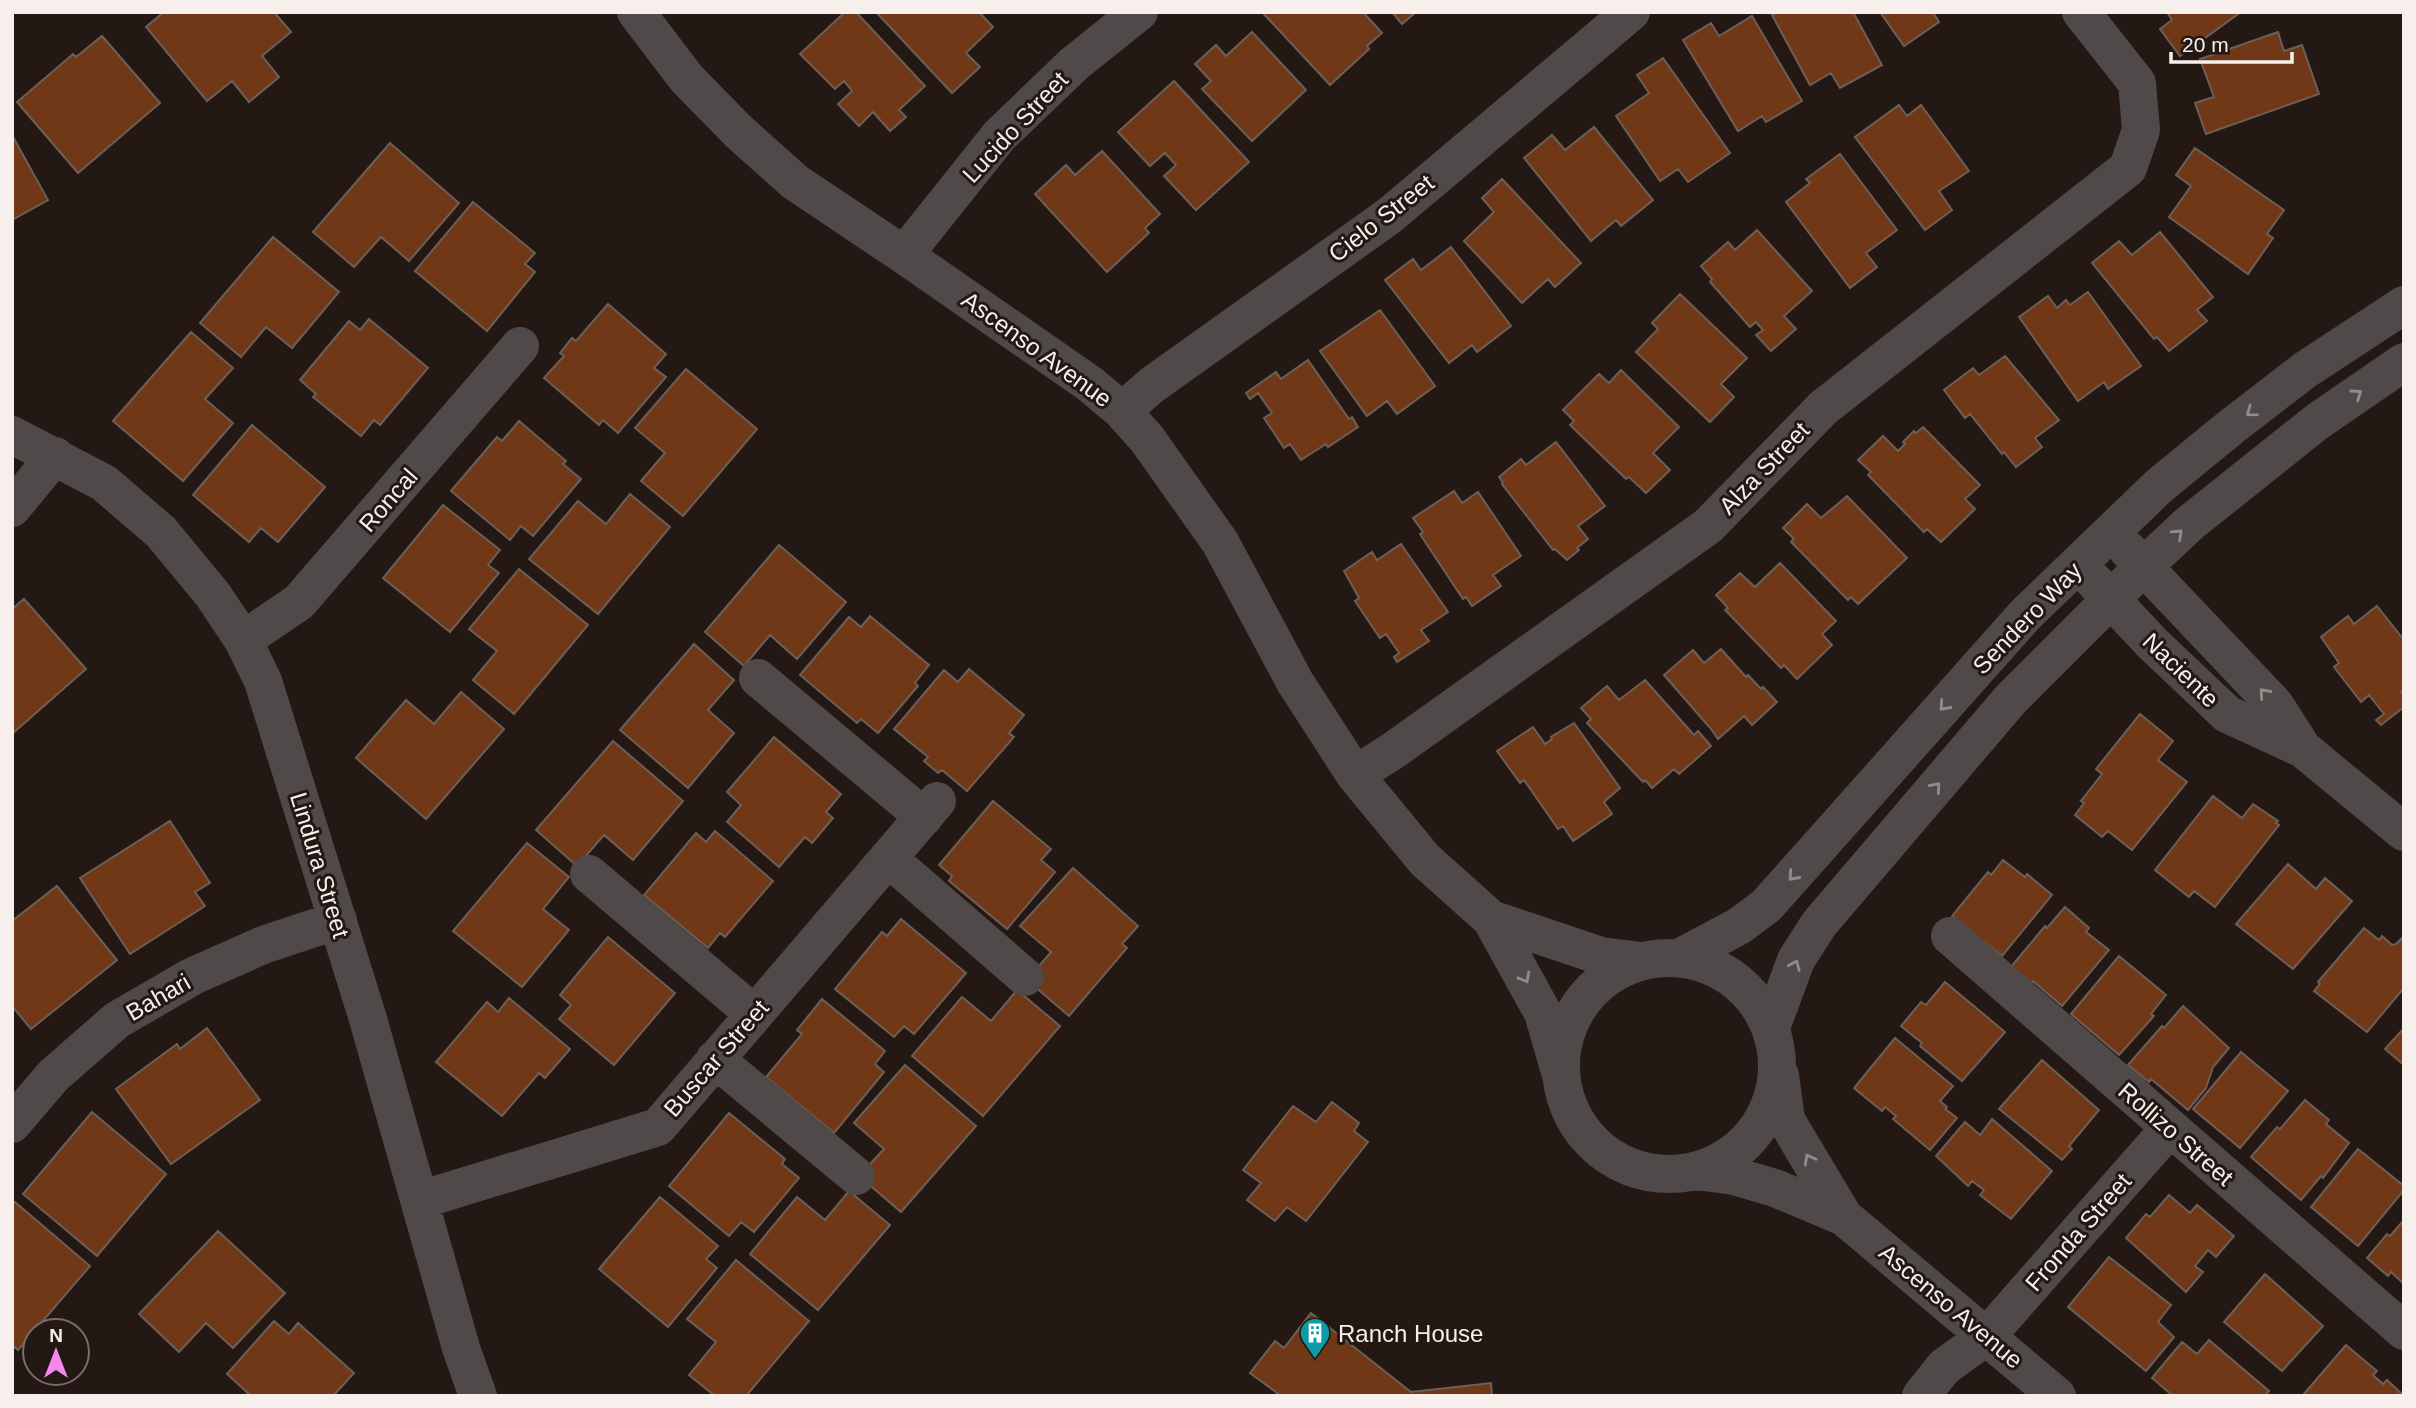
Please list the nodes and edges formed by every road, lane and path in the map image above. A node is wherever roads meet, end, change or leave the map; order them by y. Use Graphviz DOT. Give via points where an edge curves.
graph roads {
  1 [pos="636,12"];
  2 [pos="1139,12"];
  3 [pos="1631,12"];
  4 [pos="2081,12"];
  5 [pos="904,255"];
  6 [pos="2404,305"];
  7 [pos="520,346"];
  8 [pos="2404,362"];
  9 [pos="1122,411"];
  10 [pos="12,435"];
  11 [pos="55,456"];
  12 [pos="12,508"];
  13 [pos="2111,534"];
  14 [pos="2078,565"];
  15 [pos="2144,566"];
  16 [pos="2112,598"];
  17 [pos="243,640"];
  18 [pos="758,678"];
  19 [pos="2303,749"];
  20 [pos="1355,775"];
  21 [pos="2400,822"];
  22 [pos="888,858"];
  23 [pos="589,874"];
  24 [pos="1491,919"];
  25 [pos="338,920"];
  26 [pos="1950,936"];
  27 [pos="1679,958"];
  28 [pos="1641,961"];
  29 [pos="1026,977"];
  30 [pos="754,1014"];
  31 [pos="1775,1043"];
  32 [pos="715,1059"];
  33 [pos="1561,1075"];
  34 [pos="12,1124"];
  35 [pos="2169,1129"];
  36 [pos="1697,1171"];
  37 [pos="856,1176"];
  38 [pos="420,1200"];
  39 [pos="1844,1217"];
  40 [pos="2404,1331"];
  41 [pos="1987,1336"];
  42 [pos="478,1396"];
  43 [pos="1922,1396"];
  44 [pos="2057,1396"];
  1 -- 5 [label="street, Ascenso Avenue" via="687,79 739,132 795,182"];
  2 -- 5 [label="street, Lucido Street" via="1074,64 999,136"];
  3 -- 9 [label="street, Cielo Street" via="1389,216"];
  4 -- 20 [label="street, Alza Street" via="2137,83 2141,130 2128,168 1823,408 1708,526"];
  5 -- 9 [label="street, Ascenso Avenue"];
  6 -- 13 [label="street, Sendero Way, one-way" via="2305,370 2231,427 2159,486"];
  7 -- 17 [label="street, Roncal" via="299,602"];
  15 -- 8 [label="street, Sendero Way, one-way" via="2190,523 2318,421"];
  9 -- 20 [label="street, Ascenso Avenue" via="1220,542 1295,681"];
  10 -- 11 [label="street, Lindura Street"];
  11 -- 12 [label="street"];
  11 -- 17 [label="street, Lindura Street" via="104,483 161,532"];
  13 -- 14 [label="street, Sendero Way"];
  13 -- 15 [label="street, Naciente"];
  14 -- 16 [label="street, Naciente"];
  14 -- 27 [label="street, Sendero Way, one-way" via="2026,614 1766,906"];
  15 -- 16 [label="street, Sendero Way"];
  19 -- 15 [label="street, Naciente, one-way" via="2275,705"];
  16 -- 19 [label="street, Naciente" via="2227,715"];
  31 -- 16 [label="street, Sendero Way, one-way" via="1796,960 1819,924 2010,700"];
  17 -- 25 [label="street, Lindura Street" via="263,681"];
  18 -- 22 [label="street, Buscar Street" via="930,809"];
  19 -- 21 [label="street, Naciente"];
  20 -- 24 [label="street, Ascenso Avenue" via="1425,860"];
  22 -- 29 [label="street"];
  22 -- 30 [label="street, Buscar Street"];
  23 -- 30 [label="street"];
  24 -- 28 [label="street, Ascenso Avenue" via="1601,957"];
  24 -- 33 [label="street, Ascenso Avenue, one-way" via="1544,1013"];
  25 -- 34 [label="street, Bahari" via="263,945 193,976 117,1020 53,1076"];
  25 -- 38 [label="street, Lindura Street"];
  26 -- 35 [label="street, Rollizo Street"];
  27 -- 28 [label="street, Ascenso Avenue"];
  27 -- 31 [label="street, Ascenso Avenue" via="1708,965 1735,979 1757,1002"];
  28 -- 33 [label="street, Ascenso Avenue" via="1606,977 1580,1003 1564,1037"];
  30 -- 32 [label="street, Buscar Street"];
  31 -- 36 [label="street, Ascenso Avenue" via="1774,1095 1758,1129 1731,1155"];
  39 -- 31 [label="street, Ascenso Avenue, one-way" via="1786,1121"];
  32 -- 37 [label="street"];
  32 -- 38 [label="street, Buscar Street" via="658,1126"];
  33 -- 36 [label="street, Ascenso Avenue" via="1570,1111 1592,1142 1623,1164 1659,1174"];
  35 -- 40 [label="street, Rollizo Street"];
  35 -- 41 [label="street, Fronda Street"];
  36 -- 39 [label="street, Ascenso Avenue" via="1765,1185"];
  38 -- 42 [label="street, Lindura Street"];
  39 -- 41 [label="street, Ascenso Avenue"];
  41 -- 43 [label="street, Fronda Street" via="1944,1367"];
  41 -- 44 [label="street, Ascenso Avenue"];
}
